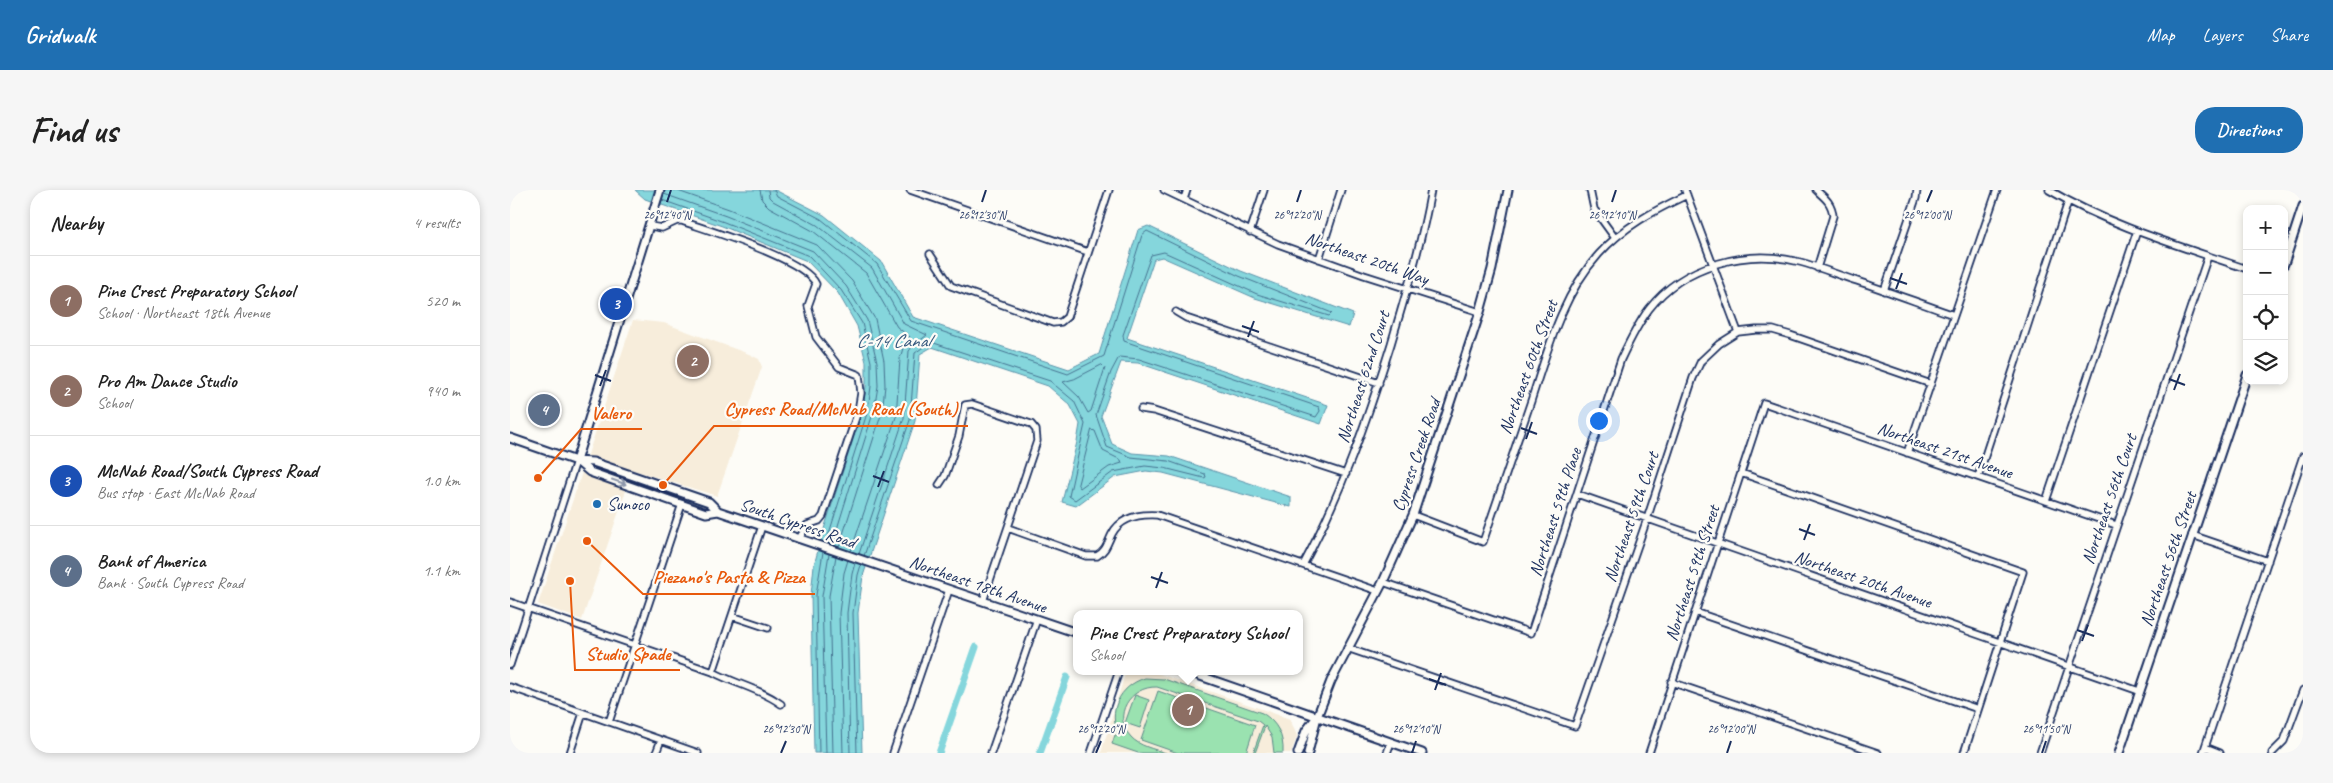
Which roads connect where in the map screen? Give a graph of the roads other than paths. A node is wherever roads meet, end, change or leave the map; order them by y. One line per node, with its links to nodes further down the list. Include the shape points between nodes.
1 (660, 190): 19 (street)
2 (910, 190): 23 (street)
3 (1109, 190): 23 (street)
4 (1164, 190): 16 (street, Northeast 20th Way)
5 (1187, 190): 16 (street)
6 (1264, 190): 21 (street)
7 (1341, 190): 27 (street)
8 (1431, 190): 31 (street, Northeast 62nd Court)
9 (1508, 190): 34 (street, Cypress Creek Road)
10 (1590, 190): 22 (street, via 1594,209)
11 (1816, 190): 29 (street, via 1828,200 1833,216)
12 (1917, 190): 32 (street)
13 (1997, 190): 35 (street)
14 (2049, 190): 17 (street)
15 (1686, 193): 22 (street, Northeast 60th Street); 28 (street)
16 (1184, 199): 21 (street, Northeast 20th Way)
17 (2068, 202): 20 (street); 49 (street)
18 (2303, 206): 24 (street)
19 (650, 226): 45 (street); 61 (street, via 662,228 682,222 784,259 812,276 816,284 808,306 816,337 839,367 859,375 861,392 858,411 823,516 807,525)
20 (2137, 231): 26 (street); 52 (street)
21 (1250, 232): 27 (street, Northeast 20th Way)
22 (1615, 238): 55 (street, Northeast 60th Street, via 1587,269 1562,310 1484,542)
23 (1088, 252): 25 (street, via 1067,318 1053,323 951,286)
24 (2288, 252)
25 (930, 254)
26 (2208, 256): 30 (street); 57 (street, Northeast 56th Court)
27 (1319, 258): 31 (street, Northeast 20th Way)
28 (1713, 264): 29 (street, Northeast 59th Place, via 1754,257 1792,260); 36 (street); 51 (street, Northeast 59th Place, via 1667,290 1634,332 1621,359)
29 (1817, 268): 32 (street, Northeast 59th Place)
30 (2243, 268)
31 (1408, 288): 34 (street, Northeast 20th Way); 37 (street, Northeast 62nd Court)
32 (1884, 291): 35 (street, Northeast 59th Place)
33 (1176, 312): 37 (street)
34 (1480, 312): 55 (street, Cypress Creek Road)
35 (1954, 315): 38 (street)
36 (1738, 332): 38 (street, via 1773,330); 56 (street, Northeast 59th Court, via 1701,361 1692,378)
37 (1379, 383): 48 (street, Northeast 62nd Court)
38 (1931, 384): 43 (street)
39 (2244, 385): 60 (street, Northeast 56th Street)
40 (1764, 403): 43 (street, Northeast 21st Avenue); 47 (street, Northeast 59th Street)
41 (1141, 409): 48 (street)
42 (510, 438): 45 (street, South Cypress Road)
43 (1907, 453): 49 (street, Northeast 21st Avenue)
44 (2303, 456): 46 (street)
45 (576, 461): 53 (street, South Cypress Road, one-way to 53, via 590,472); 54 (street, South Cypress Road, via 593,462 709,502); 71 (street)
46 (2301, 472): 63 (street)
47 (1741, 473): 62 (street, Northeast 59th Street); 77 (street, via 2023,572)
48 (1346, 474): 65 (street, Northeast 62nd Court, via 1326,524)
49 (1978, 477): 52 (street, Northeast 21st Avenue)
50 (939, 485): 59 (street, via 958,436 965,405 972,404 1031,424 1036,430 1037,441)
51 (1577, 494): 56 (street, Northeast 20th Avenue); 66 (street, Northeast 59th Place, via 1531,633)
52 (2046, 501): 57 (street, Northeast 21st Avenue)
53 (682, 504): 54 (street, South Cypress Road, via 706,512); 78 (street)
54 (718, 511): 58 (street, South Cypress Road)
55 (1413, 515): 66 (street, Cypress Creek Road)
56 (1647, 519): 62 (street, Northeast 20th Avenue); 79 (street, Northeast 59th Court, via 1575,726)
57 (2116, 525): 81 (street, Northeast 56th Court)
58 (762, 526): 61 (street, South Cypress Road); 73 (street)
59 (1008, 528): 65 (street, via 1086,556 1097,556 1103,553 1113,532 1121,524 1135,516 1157,515); 69 (street)
60 (2192, 536): 63 (street); 88 (street, Northeast 56th Street)
61 (799, 539): 64 (street, South Cypress Road)
62 (1718, 544): 72 (street, Northeast 59th Street); 77 (street, Northeast 20th Avenue)
63 (2268, 561): 96 (street)
64 (869, 563): 67 (street, Northeast 18th Avenue)
65 (1303, 565): 68 (street)
66 (1383, 582): 68 (street, Cypress Creek Road)
67 (949, 590): 69 (street, Northeast 18th Avenue); 101 (street)
68 (1378, 591): 79 (street, Cypress Creek Road)
69 (983, 601): 74 (street, Northeast 18th Avenue)
70 (510, 602): 71 (street)
71 (529, 608): 78 (street); 80 (street)
72 (1695, 612): 85 (street, Northeast 59th Street); 90 (street)
73 (732, 616): 75 (street); 82 (street)
74 (1037, 619): 76 (street, Northeast 18th Avenue); 102 (street)
75 (768, 628)
76 (1073, 632)
77 (1999, 642): 81 (street, Northeast 20th Avenue); 90 (street)
78 (636, 645): 82 (street); 93 (street)
79 (1347, 648): 92 (street, Cypress Creek Road)
80 (510, 665)
81 (2069, 667): 88 (street, Northeast 20th Avenue); 110 (street, Northeast 56th Court)
82 (713, 672): 89 (street, via 770,696)
83 (1118, 675): 103 (street)
84 (1197, 675): 92 (street)
85 (1671, 682): 97 (street, Northeast 59th Street); 108 (street)
86 (510, 687): 91 (street)
87 (2303, 690): 113 (street, via 2284,741)
88 (2139, 692): 111 (street, Northeast 56th Street)
89 (781, 704)
90 (1978, 710): 109 (street)
91 (583, 713): 93 (street); 98 (street)
92 (1317, 717): 95 (street); 104 (street, Cypress Creek Road, via 1306,731); 105 (street, Cypress Creek Road)
93 (609, 722): 94 (street)
94 (661, 740): 99 (street); 100 (street)
95 (1391, 742): 106 (street); 107 (street)
96 (2204, 750): 112 (street)
97 (1651, 752)
98 (570, 753)
99 (656, 753)
100 (698, 753)
101 (893, 753)
102 (991, 753)
103 (1091, 753)
104 (1298, 753)
105 (1308, 753)
106 (1387, 753)
107 (1422, 753)
108 (1878, 753)
109 (1964, 753)
110 (2040, 753)
111 (2119, 753)
112 (2220, 753)
113 (2272, 753)

